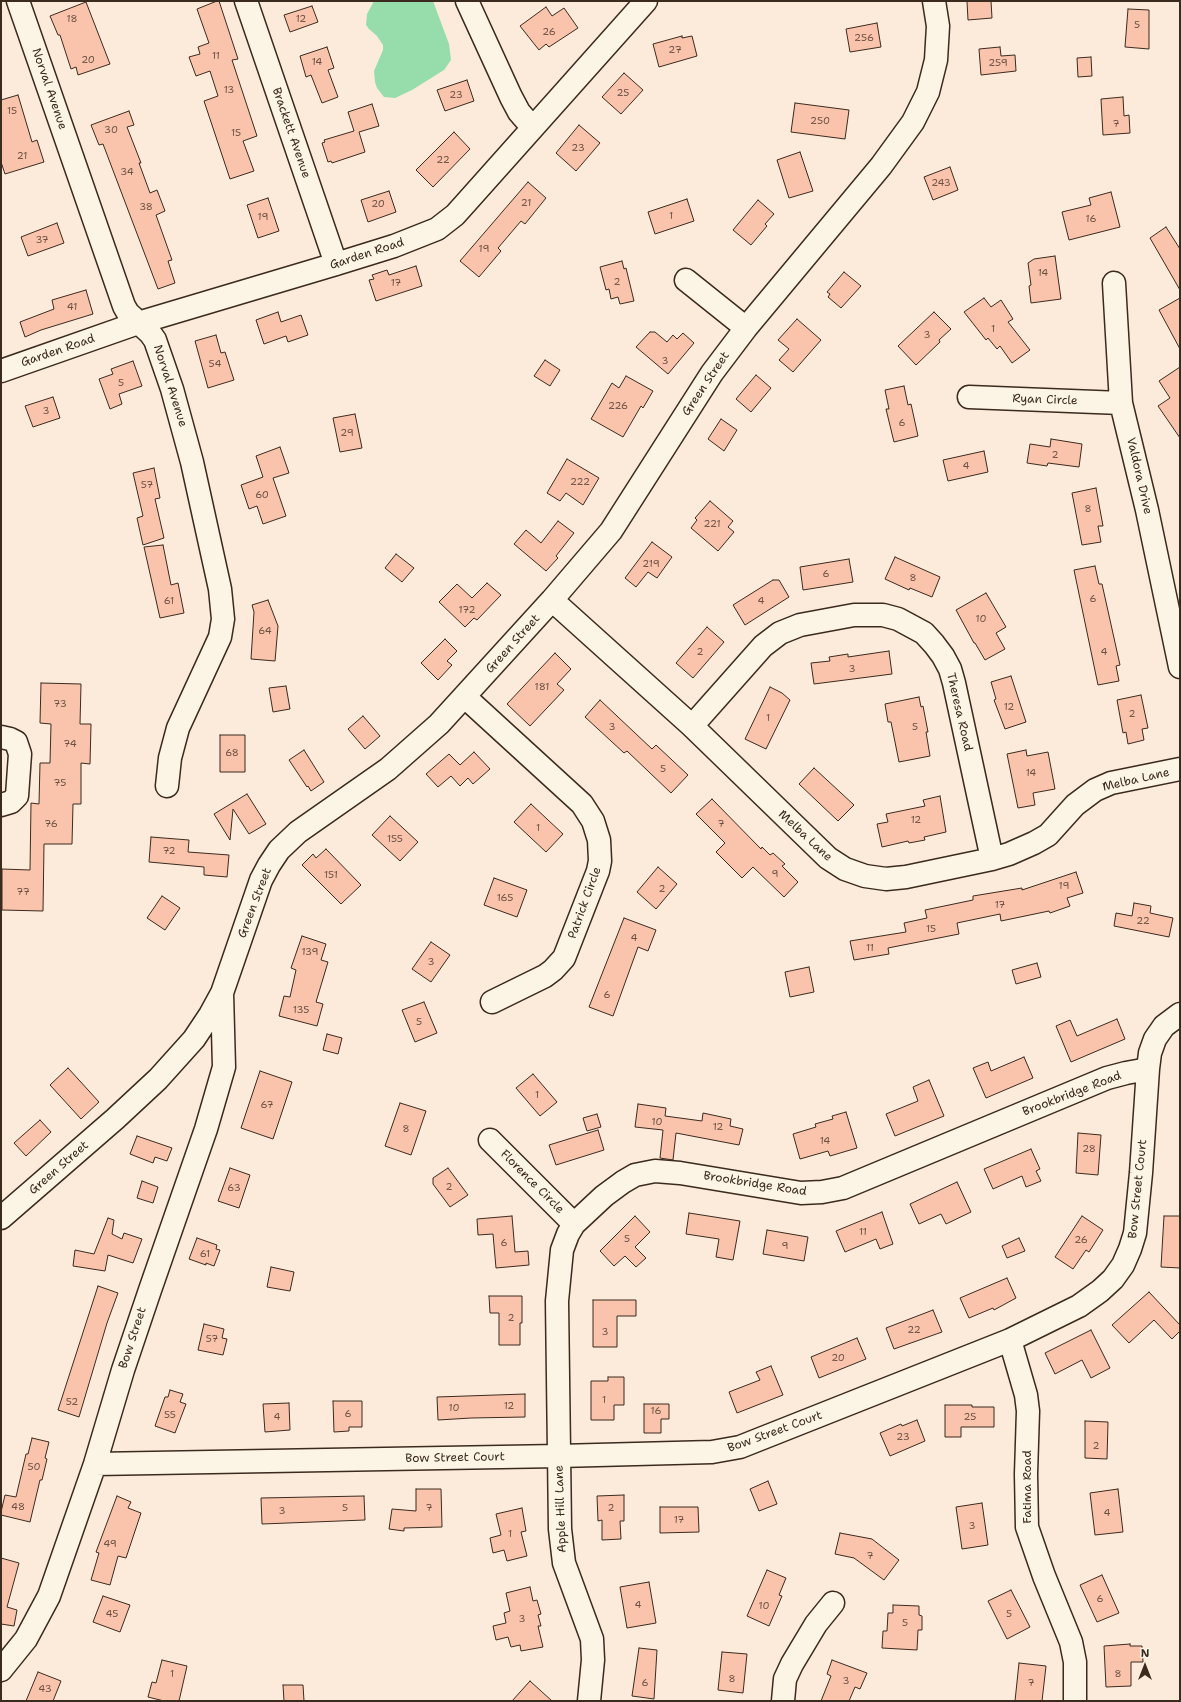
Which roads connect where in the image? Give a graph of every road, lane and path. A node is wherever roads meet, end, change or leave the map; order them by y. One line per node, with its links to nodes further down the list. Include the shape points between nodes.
1 (18, 1): 10 (street, Norval Avenue, via 124,306)
2 (246, 1): 7 (street, Brackett Avenue)
3 (467, 1): 6 (street, via 515,105)
4 (646, 1): 6 (street, Garden Road)
5 (934, 1): 11 (street, Green Street, via 938,26 936,60 928,92 919,112 881,166)
6 (532, 127): 7 (street, Garden Road, via 446,222 426,234)
7 (336, 264): 10 (street, Garden Road)
8 (686, 280): 11 (street)
9 (1114, 283): 14 (street, Valdora Drive)
10 (138, 323): 12 (street, Garden Road); 22 (street, Norval Avenue, via 155,340 183,425 218,582 222,612 222,630 218,643 178,728)
11 (746, 328): 15 (street, Green Street, via 712,373 611,531)
12 (1, 371)
13 (969, 397): 14 (street, Ryan Circle)
14 (1121, 403): 16 (street, Valdora Drive)
15 (552, 600): 18 (street, Green Street); 19 (street, Melba Lane)
16 (1175, 620): 17 (street, Valdora Drive)
17 (1180, 668)
18 (465, 696): 25 (street, Green Street, via 439,724 399,760 298,832 279,850 261,880); 26 (street, Patrick Circle, via 582,804 593,821 599,840 598,871 564,958 546,976)
19 (692, 726): 24 (street, Melba Lane, via 820,851 850,871 875,878 896,878); 24 (street, Theresa Road, via 763,646 780,633 806,624 854,615 883,615 898,619 924,633 939,650 950,669)
20 (1, 737): 23 (street, via 16,742 20,754 18,793 11,802)
21 (1180, 769): 24 (street, Melba Lane, via 1095,790 1075,805 1044,838)
22 (166, 786)
23 (1, 805)
24 (992, 859)
25 (222, 993): 30 (street, Green Street, via 194,1039 158,1078 115,1120); 34 (street, Bow Street, via 224,1067 206,1129 123,1370)
26 (492, 1002)
27 (1180, 1014): 28 (street, via 1164,1026 1156,1039)
28 (1148, 1069): 31 (street, Brookbridge Road, via 1107,1078 843,1188 801,1193 655,1171 623,1182); 32 (street, Bow Street Court, via 1136,1224 1127,1257 1112,1279 1094,1297)
29 (490, 1140): 31 (street, Florence Circle)
30 (1, 1218)
31 (574, 1224): 33 (street, Brookbridge Road, via 562,1250 558,1281)
32 (1010, 1340): 33 (street, Bow Street Court, via 740,1447 712,1452); 39 (street, Fatima Road, via 1028,1411 1027,1527 1071,1642 1075,1662)
33 (559, 1456): 34 (street, Bow Street Court); 37 (street, Apple Hill Lane, via 561,1551 592,1643)
34 (95, 1464): 36 (street, Bow Street, via 46,1603 26,1639)
35 (833, 1603): 38 (street, via 816,1624 792,1664 785,1679)
36 (1, 1670)
37 (589, 1701)
38 (783, 1701)
39 (1075, 1701)

